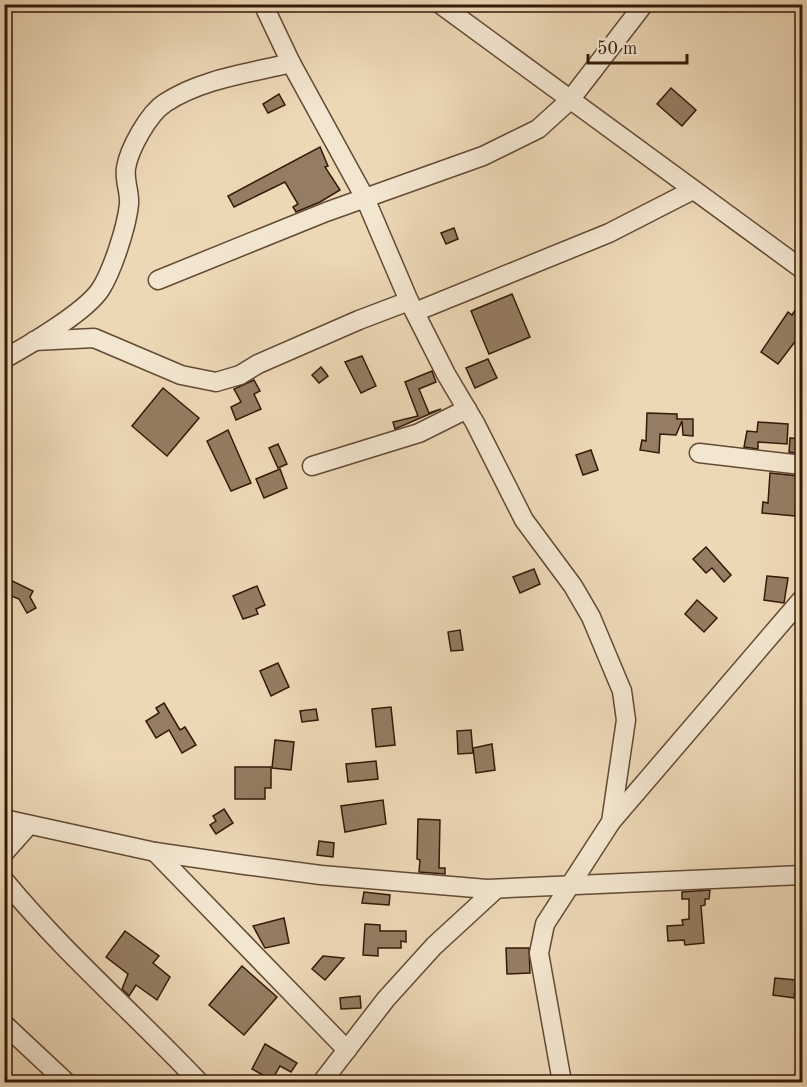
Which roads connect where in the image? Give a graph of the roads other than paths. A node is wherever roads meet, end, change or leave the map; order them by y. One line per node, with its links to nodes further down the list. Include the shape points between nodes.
1 (263, 4): 4 (street)
2 (440, 4): 5 (street)
3 (641, 5): 5 (street)
4 (291, 63): 7 (street); 11 (street, via 182,94 163,103 148,119 126,169 129,207 104,283 91,300)
5 (570, 100): 6 (street); 7 (street, via 538,129 483,156)
6 (693, 190): 8 (street); 10 (street, via 609,232)
7 (365, 198): 9 (street); 10 (street)
8 (802, 269)
9 (158, 280)
10 (412, 307): 11 (street, via 359,320 240,375 216,382 181,375 94,338); 13 (street)
11 (33, 341): 12 (street)
12 (4, 359)
13 (467, 409): 16 (street, via 419,433); 19 (street, via 524,520 591,616 622,691 626,720)
14 (699, 453): 15 (street)
15 (802, 465)
16 (312, 466)
17 (802, 598): 19 (street)
18 (4, 819): 20 (street)
19 (611, 822): 25 (street)
20 (29, 825): 21 (street); 22 (street)
21 (155, 852): 26 (street, via 321,875); 28 (street)
22 (4, 853)
23 (802, 875): 25 (street)
24 (4, 880): 30 (street, via 39,922)
25 (569, 887): 26 (street); 32 (street, via 545,924 539,952)
26 (495, 889): 28 (street, via 434,946)
27 (4, 1024): 29 (street)
28 (347, 1050): 31 (street)
29 (66, 1083)
30 (199, 1083)
31 (322, 1083)
32 (562, 1083)

